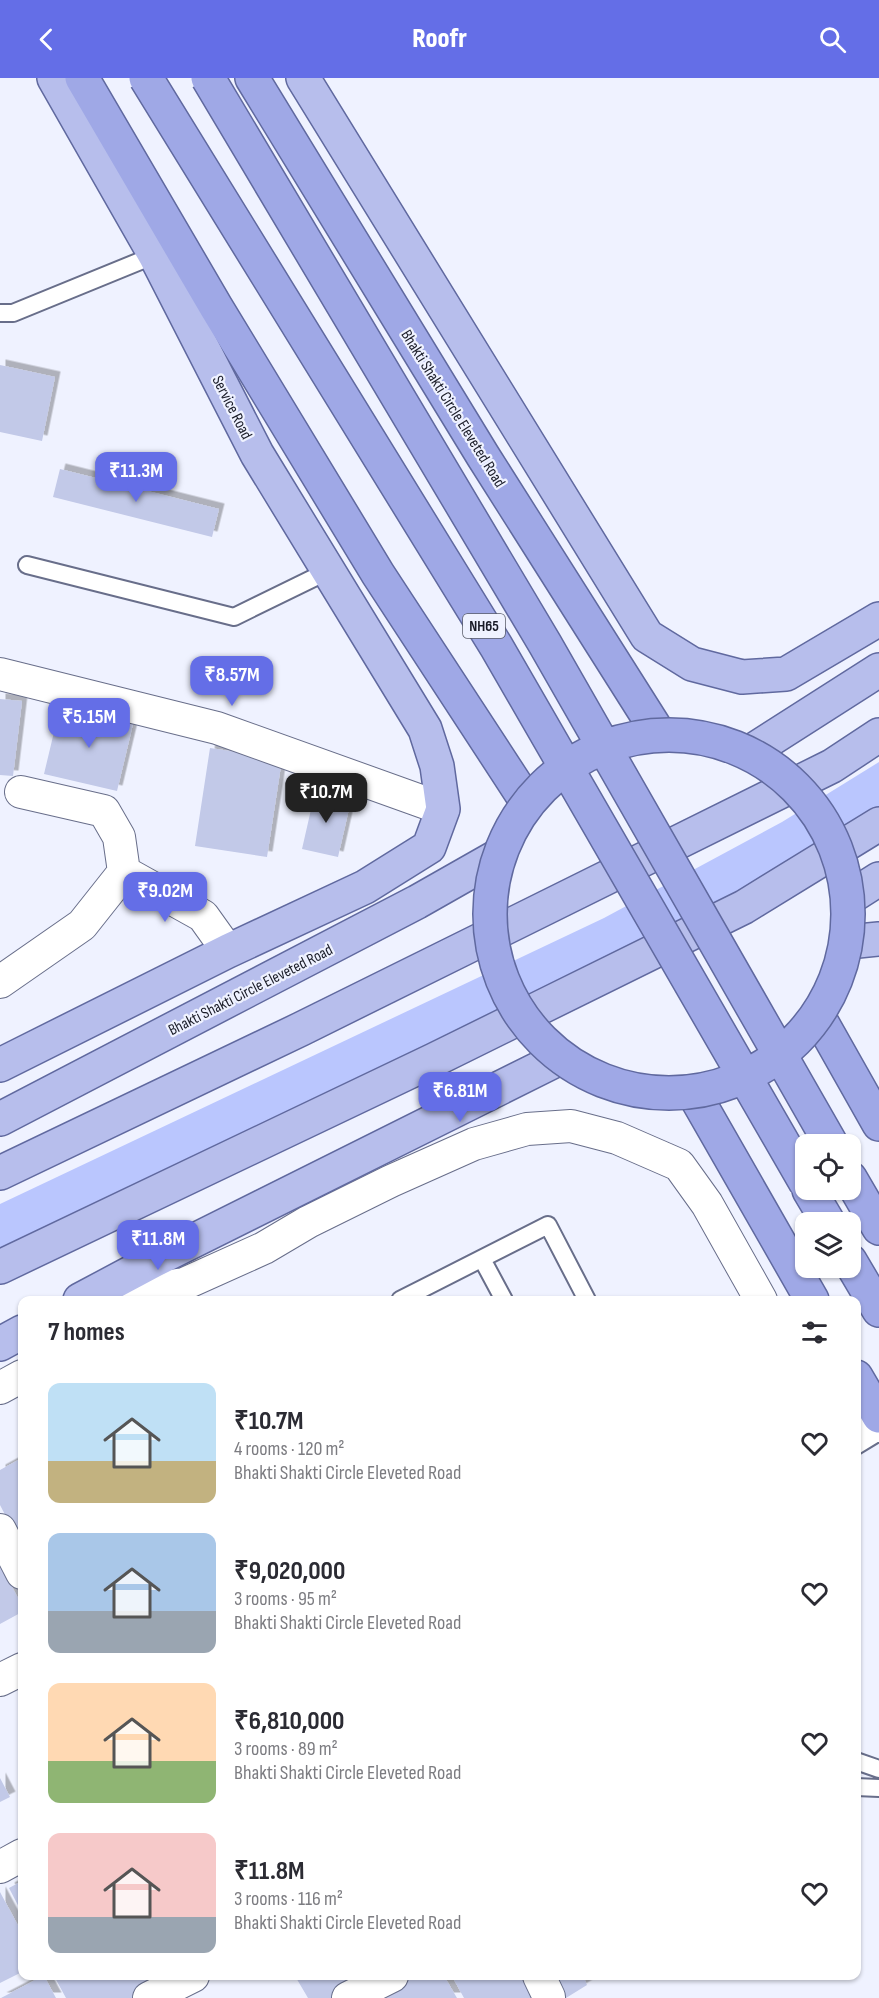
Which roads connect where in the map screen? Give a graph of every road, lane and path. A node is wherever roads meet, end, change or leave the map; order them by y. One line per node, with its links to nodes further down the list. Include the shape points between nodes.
1 (54, 78): 7 (main road, Service Road)
2 (82, 78): 18 (highway, via 378,574)
3 (146, 78): 35 (highway, NH65, bridge, via 496,646)
4 (208, 78): 34 (highway, NH65, bridge, via 545,644)
5 (252, 78): 14 (highway, Bhakti Shakti Circle Eleveted Road)
6 (303, 78): 11 (main road, via 647,636 692,664 742,677 786,674)
7 (155, 255): 8 (lane, via 13,313); 10 (main road, Service Road, via 257,454)
8 (0, 313)
9 (27, 565): 10 (lane, via 234,617)
10 (328, 571): 19 (main road, Service Road, via 425,729 437,766)
11 (879, 619)
12 (879, 670): 16 (main road)
13 (0, 674): 19 (street, via 217,728)
14 (659, 734): 16 (highway, bridge, via 705,738); 18 (highway, bridge, via 609,744 564,767)
15 (879, 735): 36 (main road, via 832,766)
16 (749, 753): 24 (highway, bridge, via 798,789 827,830)
17 (21, 792): 22 (street, via 104,811 119,837)
18 (527, 802): 21 (highway, bridge)
19 (443, 809): 26 (main road, via 429,846 365,887)
20 (879, 824): 40 (main road, via 744,907)
21 (498, 856): 29 (highway, bridge, via 489,911 496,967 521,1017); 32 (main road, Bhakti Shakti Circle Eleveted Road)
22 (124, 872): 26 (street, via 203,916); 27 (street, via 82,924)
23 (879, 879): 24 (main road)
24 (849, 898): 25 (highway, bridge)
25 (863, 940): 28 (highway, bridge)
26 (228, 951): 30 (main road)
27 (0, 982)
28 (818, 1016): 31 (highway, bridge, via 794,1044 764,1067 730,1083); 33 (highway)
29 (561, 1058): 31 (highway, bridge, via 591,1076 624,1088 658,1093); 44 (main road)
30 (0, 1065)
31 (693, 1092): 50 (highway)
32 (0, 1119)
33 (879, 1124)
34 (825, 1134)
35 (795, 1164)
36 (0, 1173)
37 (861, 1197): 38 (highway)
38 (879, 1228)
39 (482, 1259): 43 (lane); 47 (lane); 48 (lane, via 548,1225)
40 (0, 1268)
41 (860, 1278): 51 (highway)
42 (189, 1292): 45 (street); 46 (street); 49 (street, via 308,1222 474,1144 526,1129 571,1126 617,1138 679,1165)
43 (432, 1293)
44 (88, 1296)
45 (135, 1296)
46 (172, 1296)
47 (502, 1296)
48 (585, 1296)
49 (759, 1296)
50 (810, 1296)
51 (879, 1310)
52 (18, 1334): 53 (main road)
53 (0, 1344)
54 (18, 1378): 56 (street)
55 (861, 1385): 57 (highway)
56 (0, 1388)
57 (879, 1416)
58 (861, 1421): 59 (street)
59 (879, 1426)
60 (879, 1431): 61 (lane)
61 (861, 1443)
62 (0, 1530): 63 (street)
63 (18, 1566)
64 (18, 1671): 65 (street)
65 (0, 1680)
66 (861, 1763): 67 (lane)
67 (879, 1769)
68 (861, 1787): 69 (lane)
69 (879, 1788)
70 (18, 1857): 71 (street)
71 (0, 1867)
72 (185, 1980): 74 (street)
73 (384, 1980): 75 (street)
74 (149, 1998)
75 (348, 1998)

